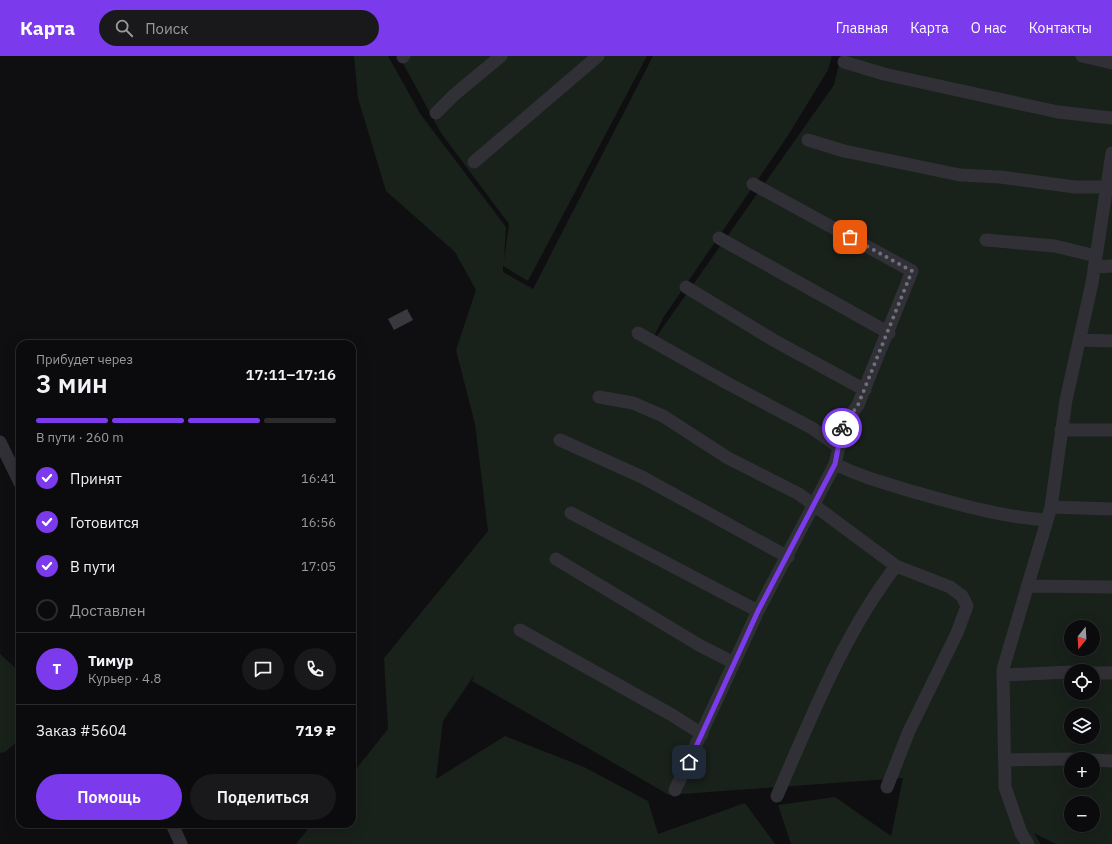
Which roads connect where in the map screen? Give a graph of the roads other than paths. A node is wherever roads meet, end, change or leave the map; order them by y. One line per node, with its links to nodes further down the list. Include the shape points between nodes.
1 (501, 56): 6 (street)
2 (598, 56): 10 (street)
3 (1082, 56): 5 (street)
4 (844, 62): 7 (street, via 884,74 1058,112)
5 (1112, 63)
6 (436, 113)
7 (1112, 118)
8 (808, 140): 12 (street, via 844,151 960,175 1000,177 1075,187)
9 (1112, 153): 12 (street)
10 (474, 162)
11 (753, 184): 19 (street, via 912,271)
12 (1109, 187): 15 (street)
13 (719, 238): 19 (street)
14 (986, 240): 15 (street, via 1055,246)
15 (1095, 261): 16 (street); 20 (street)
16 (1112, 266)
17 (686, 287): 22 (street, via 775,341)
18 (638, 333): 28 (street, via 727,384 812,428)
19 (889, 333): 22 (street)
20 (1079, 340): 21 (street); 24 (street)
21 (1112, 341)
22 (865, 390): 28 (street, via 842,427)
23 (599, 397): 31 (street, via 633,403 662,416 728,458 799,494)
24 (1061, 430): 25 (street); 32 (street)
25 (1112, 430)
26 (560, 440): 36 (street, via 642,477)
27 (0, 442): 30 (street)
28 (839, 447): 29 (street)
29 (835, 464): 31 (street); 35 (street, via 859,476 937,498 1017,518)
30 (16, 475)
31 (813, 505): 36 (street); 38 (street)
32 (1050, 507): 33 (street); 35 (street)
33 (1112, 508)
34 (571, 513): 41 (street)
35 (1046, 520): 39 (street)
36 (788, 557): 41 (street)
37 (556, 559): 43 (street, via 699,645)
38 (896, 566): 53 (street, via 950,587 962,596 966,606 957,633 909,731); 55 (street, via 877,590 824,690)
39 (1027, 586): 40 (street); 47 (street, via 1003,669)
40 (1112, 587)
41 (758, 611): 43 (street)
42 (520, 630): 48 (street)
43 (734, 663): 48 (street)
44 (1064, 672): 47 (street)
45 (1100, 673): 46 (street)
46 (1112, 673)
47 (1004, 675): 50 (street)
48 (702, 734): 54 (street)
49 (1064, 759): 50 (street)
50 (1005, 760): 58 (street, via 1005,787 1021,833)
51 (1100, 760): 52 (street)
52 (1112, 761)
53 (887, 787)
54 (675, 790)
55 (777, 796)
56 (174, 828): 57 (street)
57 (181, 844)
58 (1028, 844)

